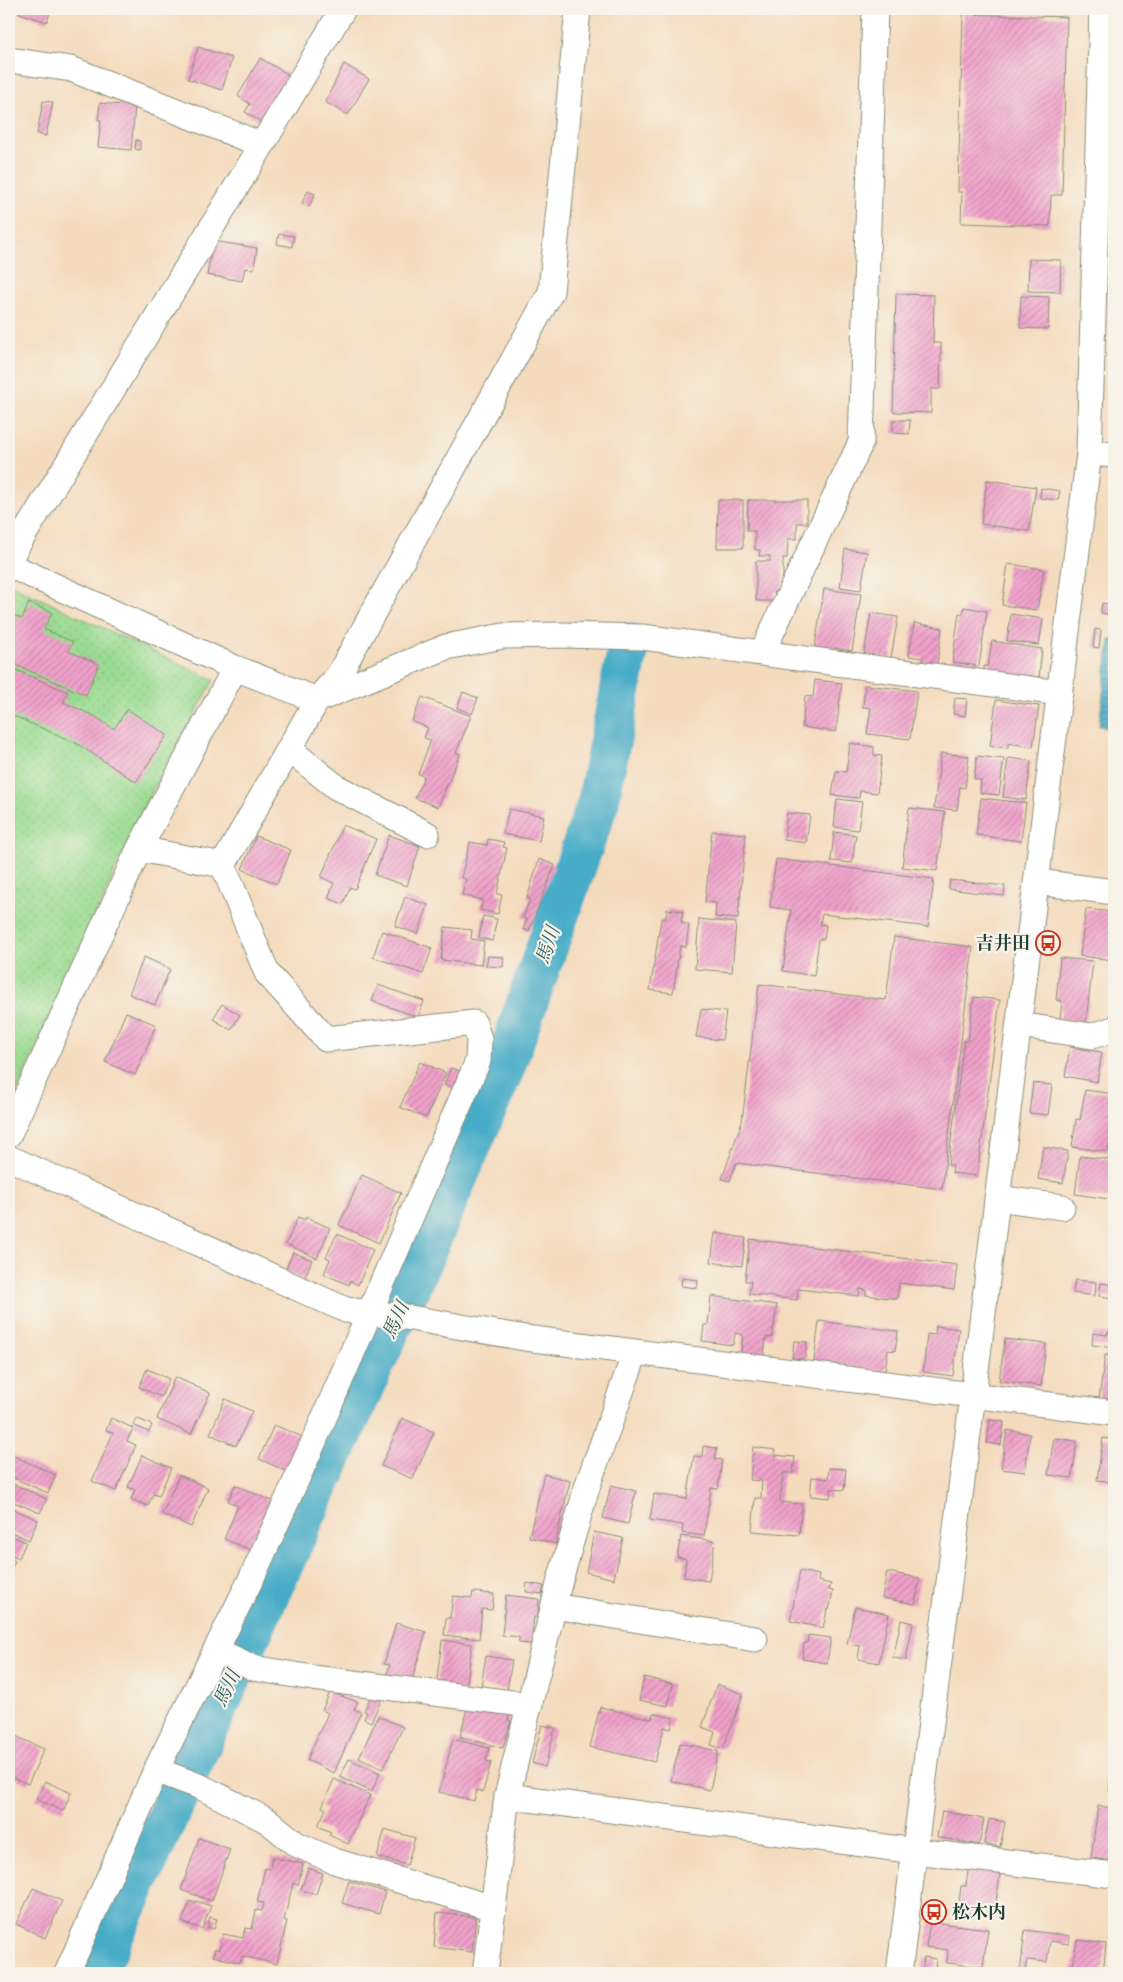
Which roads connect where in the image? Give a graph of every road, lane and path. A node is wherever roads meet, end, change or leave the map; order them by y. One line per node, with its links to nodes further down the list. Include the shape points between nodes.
1 (343, 9): 6 (street)
2 (578, 9): 15 (street, via 551,292 338,676)
3 (875, 9): 12 (street, via 861,442)
4 (1102, 9): 7 (street)
5 (9, 60): 6 (street, via 71,69)
6 (262, 145): 10 (street)
7 (1104, 320): 8 (street)
8 (1089, 453): 9 (street); 14 (street)
9 (1114, 455)
10 (9, 559)
11 (9, 566): 13 (street)
12 (762, 653): 14 (street); 15 (street, via 642,637 503,636 446,648)
13 (235, 668): 15 (street); 18 (street)
14 (1060, 693): 20 (street)
15 (317, 700): 16 (street)
16 (289, 749): 17 (street, via 336,787); 19 (street)
17 (427, 834)
18 (139, 849): 19 (street); 24 (street)
19 (223, 865): 28 (street, via 267,974 326,1039 474,1023 479,1039 478,1061)
20 (1036, 882): 21 (street); 22 (street)
21 (1114, 892)
22 (1019, 1025): 23 (street, via 1092,1036); 26 (street)
23 (1114, 1029)
24 (9, 1134)
25 (9, 1158): 28 (street, via 346,1310)
26 (997, 1198): 27 (street); 30 (street)
27 (1062, 1207)
28 (375, 1314): 29 (street); 34 (street, via 253,1575)
29 (635, 1352): 30 (street); 32 (street, via 588,1484)
30 (973, 1395): 31 (street); 38 (street)
31 (1114, 1413)
32 (554, 1606): 33 (street); 35 (street)
33 (755, 1640)
34 (223, 1654): 35 (street, via 254,1668 313,1678); 36 (street)
35 (530, 1704): 37 (street)
36 (163, 1772): 40 (street, via 268,1821 296,1844 334,1862); 41 (street)
37 (507, 1796): 38 (street); 40 (street)
38 (915, 1851): 39 (street); 43 (street)
39 (1114, 1875)
40 (493, 1908): 42 (street)
41 (68, 1973)
42 (485, 1973)
43 (899, 1973)

